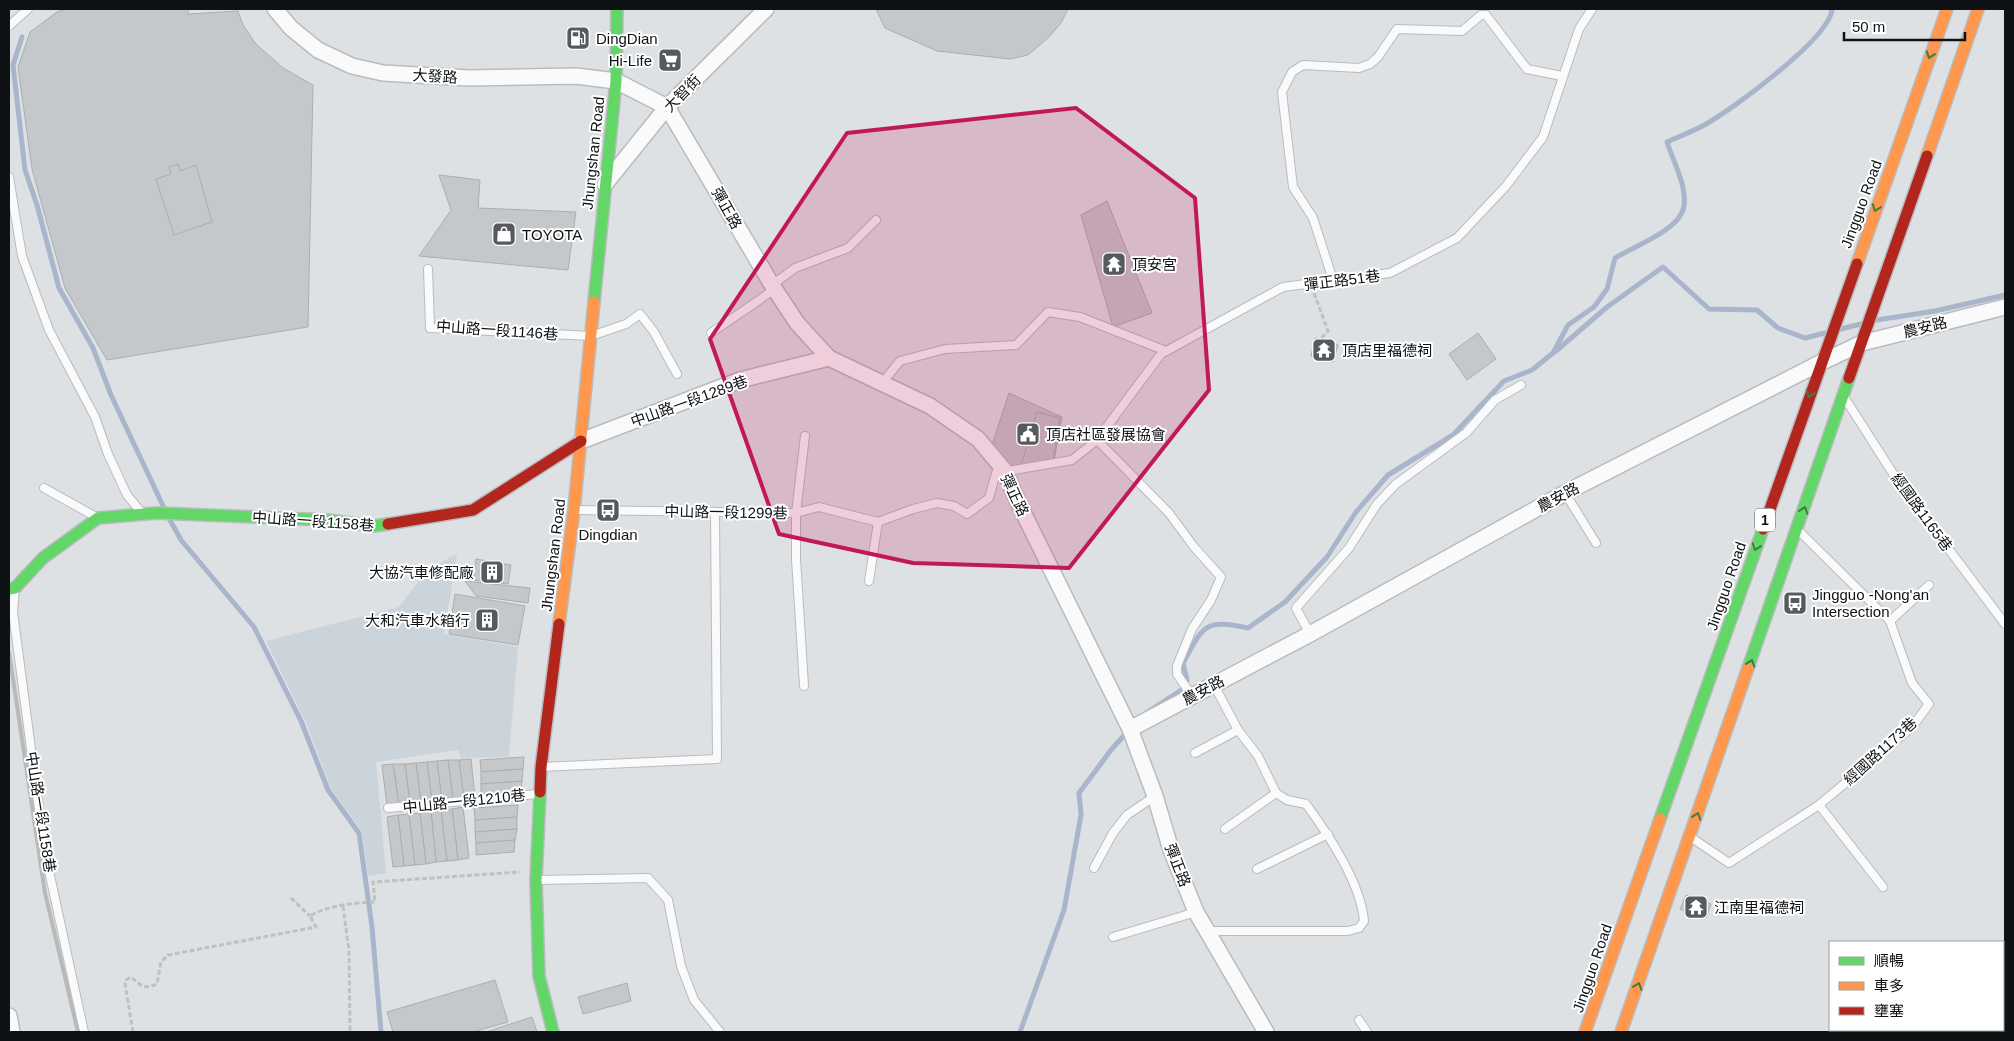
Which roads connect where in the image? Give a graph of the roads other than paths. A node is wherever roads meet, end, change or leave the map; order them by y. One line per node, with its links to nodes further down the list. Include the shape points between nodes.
1 (28, 9): 9 (lane)
2 (275, 9): 11 (street, 大發路, via 291,28 318,50 367,70 469,78 576,76)
3 (617, 9): 11 (main road, Jhungshan Road)
4 (766, 9): 12 (street, 大智街)
5 (1592, 9): 10 (lane, 彈正路51巷, via 1579,30)
6 (1947, 9): 25 (main road, Jingguo Road / 1, one-way to 25)
7 (1978, 9): 22 (main road, 1)
8 (1481, 12): 10 (lane, via 1527,69); 17 (lane, via 1462,31 1397,29 1378,57 1359,68 1303,65 1292,72 1282,92 1293,187 1313,218)
9 (9, 26)
10 (1562, 76): 17 (lane, 彈正路51巷, via 1543,137 1506,186 1457,238 1390,273)
11 (616, 81): 12 (street); 14 (main road, Jhungshan Road)
12 (667, 107): 14 (street, 大智街); 18 (street, 彈正路)
13 (9, 177): 39 (lane, via 22,256 49,330 95,417 127,495)
14 (604, 184): 21 (main road, Jhungshan Road)
15 (876, 220): 18 (lane, via 848,248 795,268)
16 (428, 269): 21 (lane, 中山路一段1146巷, via 430,328)
17 (1333, 280): 23 (lane, 彈正路51巷, via 1283,287)
18 (773, 287): 20 (lane); 24 (street, 彈正路, via 797,324)
19 (2005, 308): 22 (street, 農安路)
20 (711, 333)
21 (591, 336): 26 (lane, via 626,324 640,314); 32 (main road, Jhungshan Road)
22 (1862, 344): 25 (street, 農安路); 29 (main road, 1)
23 (1166, 351): 27 (lane, via 1080,317 1048,312 1016,346 945,349 900,361); 31 (lane, 彈正路51巷)
24 (828, 358): 27 (street, 彈正路); 32 (street, 中山路一段1289巷, via 740,380)
25 (1820, 363): 35 (street, 農安路); 80 (main road, Jingguo Road / 1, one-way to 80)
26 (677, 374)
27 (882, 383): 33 (street, 彈正路, via 930,406 978,439)
28 (1521, 385): 49 (lane, via 1495,400 1466,433 1396,484 1376,504 1349,548 1296,608)
29 (1844, 397): 42 (main road, 1, one-way to 29); 48 (lane, 經國路1165巷, via 1898,483)
30 (805, 436): 38 (lane)
31 (1097, 440): 33 (lane, 彈正路51巷, via 1072,460); 52 (lane, via 1169,513 1221,577 1211,600 1192,628 1177,666 1177,674)
32 (581, 441): 36 (main road, Jhungshan Road); 39 (main road, 中山路一段1158巷, via 473,510 373,526 328,520)
33 (1004, 470): 41 (lane, via 996,473 989,498 966,514 954,506 937,504); 53 (street, 彈正路)
34 (44, 488): 40 (lane)
35 (1565, 493): 43 (lane); 49 (street, 農安路)
36 (574, 510): 37 (lane, 中山路一段1299巷); 56 (main road, Jhungshan Road)
37 (715, 512): 38 (lane, 中山路一段1299巷); 56 (lane, via 717,760)
38 (796, 513): 41 (lane, via 818,507); 51 (lane, 中山路一段1299巷)
39 (144, 514): 40 (main road, 中山路一段1158巷)
40 (98, 518): 46 (main road, 中山路一段1158巷, via 43,558)
41 (878, 522): 44 (lane)
42 (1797, 529): 47 (lane, 經國路1173巷); 64 (main road, 1, one-way to 42)
43 (1596, 543)
44 (869, 581)
45 (1929, 585): 47 (lane)
46 (12, 589): 75 (lane, 中山路一段1158巷, via 44,848)
47 (1890, 621): 60 (lane, 經國路1173巷, via 1912,683 1929,704 1912,727)
48 (2005, 624)
49 (1310, 634): 50 (street, 農安路)
50 (1214, 685): 52 (street, 農安路); 54 (lane)
51 (804, 686)
52 (1192, 696): 53 (street, 農安路)
53 (1130, 729): 59 (street, 彈正路)
54 (1238, 730): 55 (lane); 58 (lane, via 1258,756)
55 (1195, 753)
56 (541, 767): 57 (main road, Jhungshan Road)
57 (540, 793): 61 (lane, 中山路一段1210巷); 67 (main road, Jhungshan Road)
58 (1276, 793): 62 (lane); 63 (lane, via 1286,800 1306,804)
59 (1155, 796): 65 (lane, via 1127,815); 69 (street, 彈正路, via 1171,850)
60 (1819, 805): 64 (lane, via 1729,863); 68 (lane)
61 (388, 808)
62 (1225, 829)
63 (1328, 834): 66 (lane); 70 (lane, via 1363,904 1364,921 1358,928 1348,932)
64 (1690, 836): 81 (main road, 1, one-way to 64)
65 (1094, 868)
66 (1257, 869)
67 (536, 875): 76 (main road, Jhungshan Road, via 539,976); 77 (lane, via 648,878 668,900 681,966 694,1000)
68 (1883, 887)
69 (1196, 912): 70 (street, 彈正路); 71 (lane)
70 (1205, 930): 78 (street, 彈正路)
71 (1113, 937)
72 (9, 1016): 74 (street)
73 (1359, 1020): 79 (lane)
74 (12, 1032)
75 (84, 1032)
76 (553, 1032)
77 (720, 1032)
78 (1266, 1032)
79 (1367, 1032)
80 (1585, 1032)
81 (1621, 1032)

